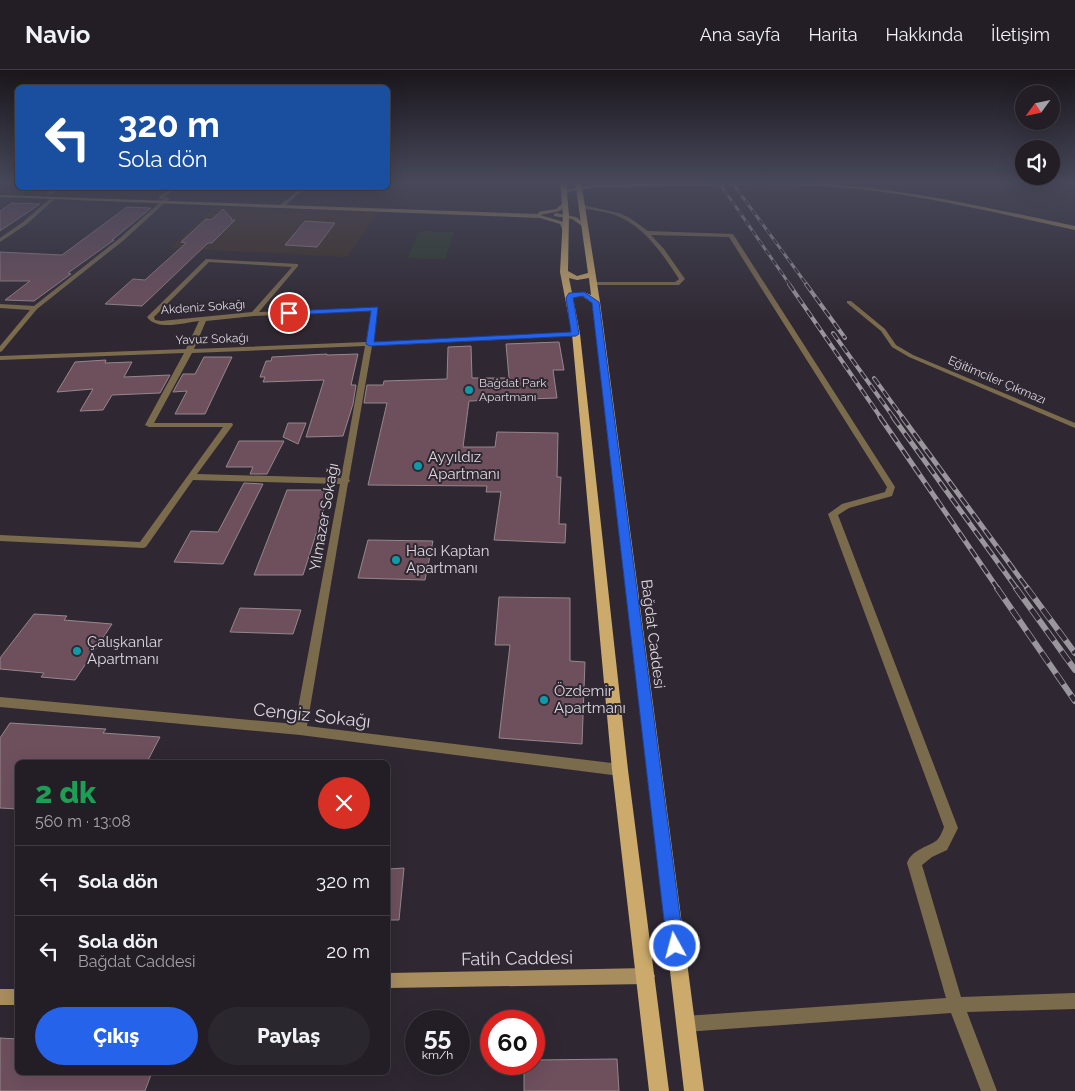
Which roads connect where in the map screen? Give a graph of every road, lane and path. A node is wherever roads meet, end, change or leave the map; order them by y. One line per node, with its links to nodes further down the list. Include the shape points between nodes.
1 (14, 229): 7 (street)
2 (133, 229): 14 (street)
3 (584, 229): 9 (main road, Bağdat Caddesi)
4 (640, 229): 6 (street)
5 (565, 230): 8 (main road)
6 (648, 234): 9 (street, via 668,256 681,282); 35 (street, via 731,235 891,487 890,494 844,507 833,514 951,828 942,845 914,863)
7 (0, 240)
8 (564, 272): 9 (main road, via 568,277); 10 (main road)
9 (591, 278): 11 (main road, Bağdat Caddesi)
10 (569, 298): 11 (main road, via 584,294); 18 (main road)
11 (596, 302): 36 (main road, Bağdat Caddesi)
12 (849, 302): 23 (street, Eğitimciler Çıkmazı, via 883,330 894,346 910,356)
13 (0, 306): 14 (street)
14 (35, 308): 20 (street)
15 (375, 309): 16 (street, Akdeniz Sokağı); 19 (street, Yılmazer Sokağı)
16 (254, 314): 17 (street, Akdeniz Sokağı); 17 (street, Akdeniz Sokağı, via 296,265 208,260 150,317 161,323)
17 (203, 319): 21 (street)
18 (576, 334): 19 (street, Yavuz Sokağı); 29 (main road)
19 (370, 344): 21 (street, Yavuz Sokağı); 25 (street, Yılmazer Sokağı)
20 (0, 350)
21 (190, 351): 22 (street, Yavuz Sokağı); 24 (street, via 149,426 230,425)
22 (0, 358)
23 (1075, 426)
24 (191, 478): 25 (street); 26 (street, via 143,545)
25 (346, 481): 28 (street, Yılmazer Sokağı)
26 (0, 538)
27 (0, 702): 28 (street, Cengiz Sokağı)
28 (300, 730): 29 (street, Cengiz Sokağı)
29 (620, 770): 30 (main road)
30 (647, 976): 31 (main road, Fatih Caddesi); 37 (main road)
31 (390, 981)
32 (0, 997): 33 (main road)
33 (15, 997)
34 (1075, 1001): 35 (street)
35 (956, 1006): 36 (street); 39 (street)
36 (685, 1024): 38 (main road, Bağdat Caddesi)
37 (659, 1091)
38 (694, 1091)
39 (989, 1091)

